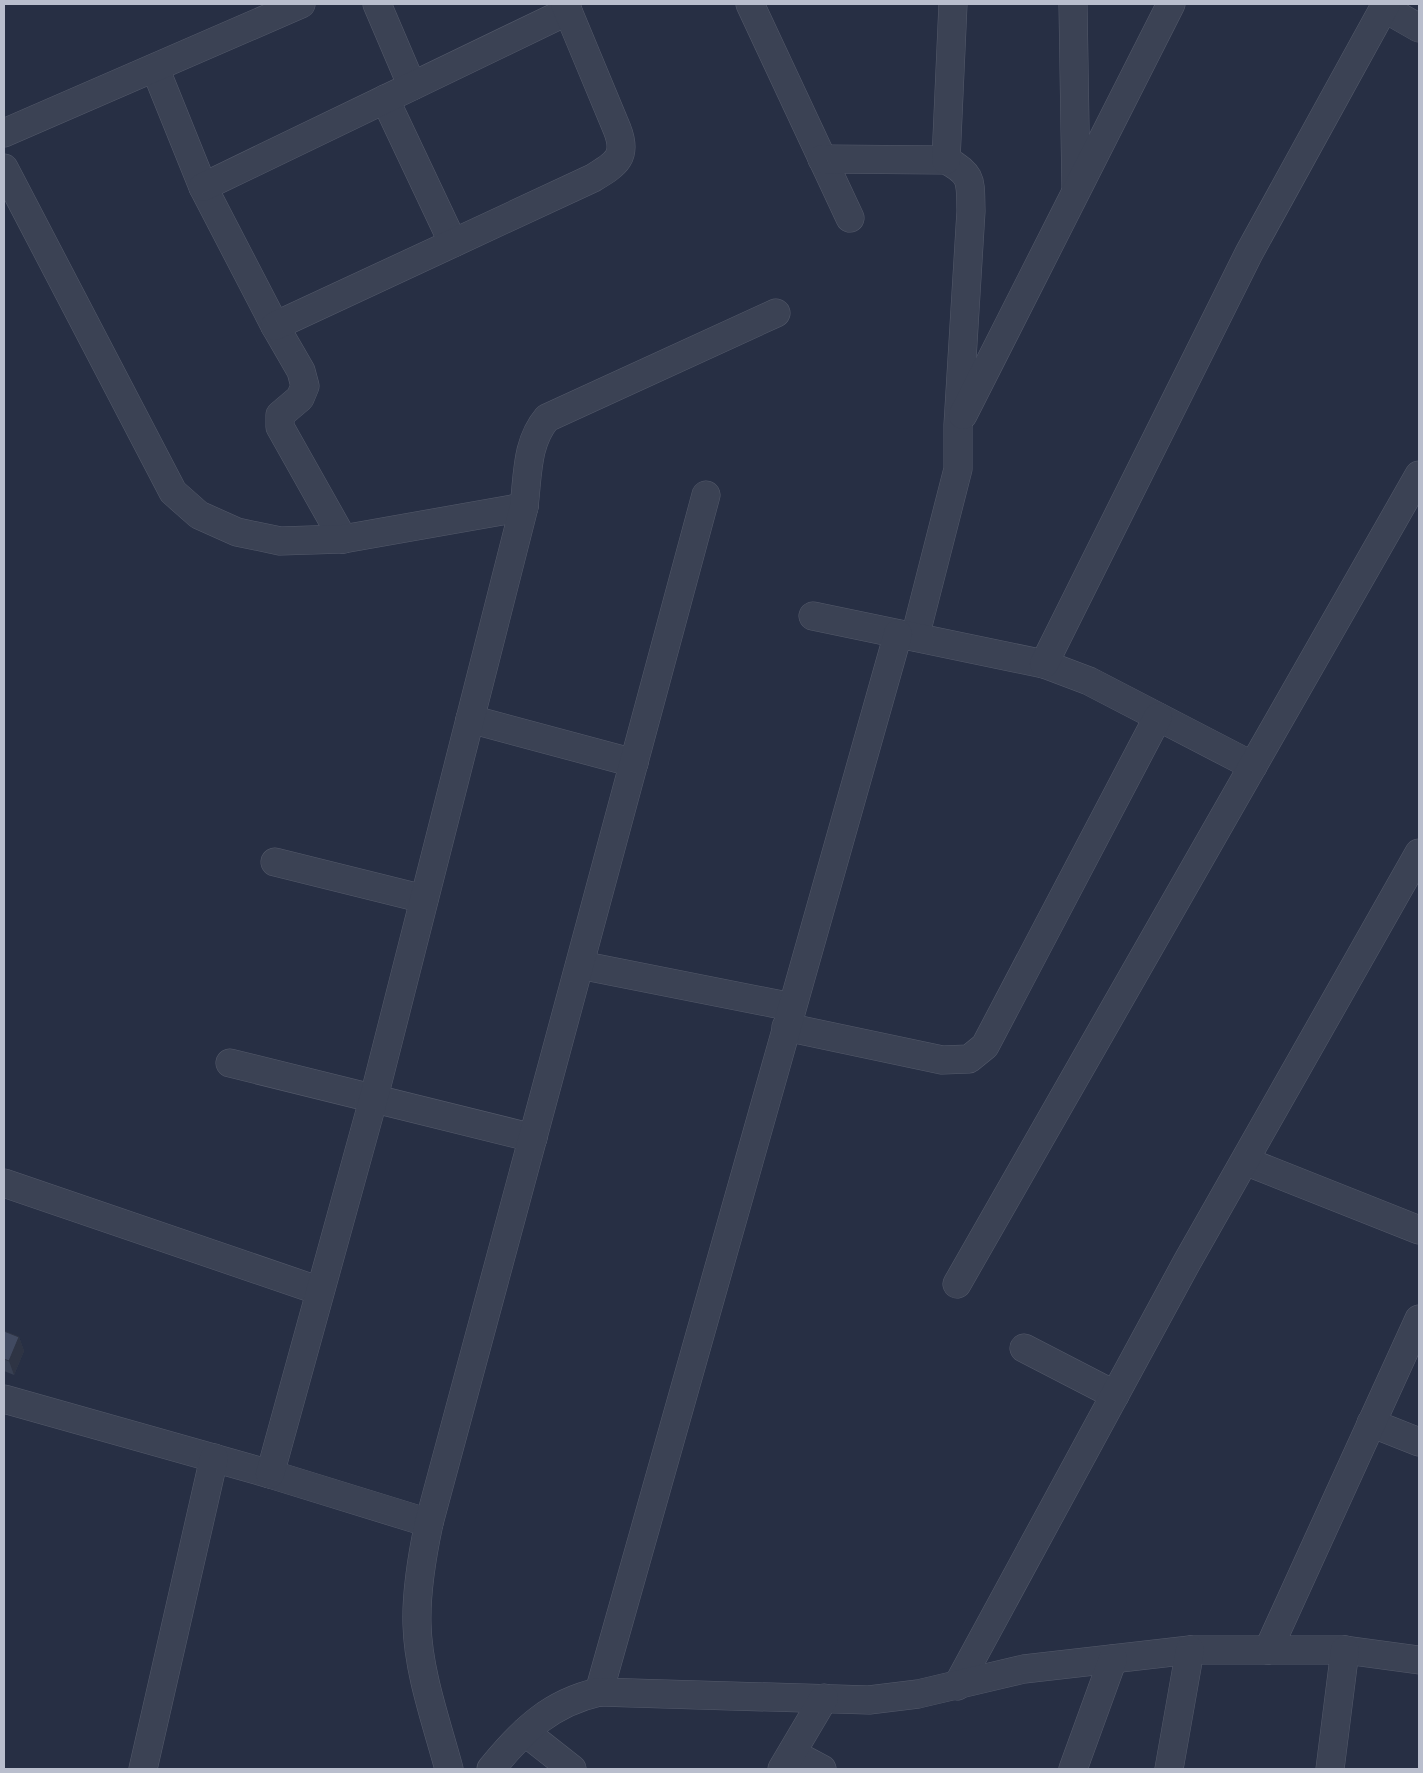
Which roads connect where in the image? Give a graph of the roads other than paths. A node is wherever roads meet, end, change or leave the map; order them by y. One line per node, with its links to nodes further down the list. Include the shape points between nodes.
1 (301, 4): 10 (street)
2 (377, 4): 11 (street)
3 (750, 4): 14 (street)
4 (953, 4): 15 (street)
5 (1073, 4): 18 (street)
6 (1171, 4): 18 (street)
7 (1385, 6): 9 (street); 30 (street, via 1249,252)
8 (566, 7): 11 (street); 20 (street, via 620,136 621,156 593,178)
9 (1419, 28)
10 (155, 68): 13 (street); 17 (street)
11 (412, 86): 12 (street)
12 (385, 99): 17 (street); 20 (street)
13 (4, 133)
14 (822, 159): 15 (street); 19 (street)
15 (946, 160): 23 (street, via 963,169 970,182)
16 (4, 168): 27 (street, via 173,492 199,515 237,532 280,541)
17 (203, 187): 22 (street)
18 (1076, 193): 23 (street)
19 (850, 218)
20 (453, 243): 22 (street)
21 (776, 313): 26 (street, via 547,418 536,431 531,450)
22 (274, 326): 27 (street, via 305,386 300,398 280,415 280,427)
23 (958, 425): 29 (street, via 958,469)
24 (1419, 475): 34 (street)
25 (706, 494): 33 (street)
26 (524, 507): 27 (street); 32 (street)
27 (343, 539)
28 (813, 616): 29 (street)
29 (907, 635): 30 (street); 39 (street)
30 (1044, 664): 31 (street, via 1089,681)
31 (1158, 717): 34 (street); 39 (street, via 985,1046 970,1058 942,1060)
32 (470, 718): 33 (street); 37 (street)
33 (634, 763): 38 (street)
34 (1253, 766): 46 (street)
35 (1419, 852): 43 (street)
36 (275, 862): 37 (street)
37 (424, 900): 41 (street)
38 (580, 965): 39 (street); 42 (street)
39 (789, 1017): 63 (street)
40 (230, 1063): 41 (street)
41 (374, 1097): 42 (street); 47 (street)
42 (533, 1138): 56 (street)
43 (1245, 1161): 45 (street); 50 (street)
44 (4, 1183): 47 (street)
45 (1419, 1230)
46 (957, 1284)
47 (320, 1291): 55 (street)
48 (1419, 1319): 52 (street)
49 (1024, 1348): 50 (street)
50 (1115, 1395): 62 (street)
51 (7, 1408): 54 (street)
52 (1372, 1423): 53 (street); 58 (street)
53 (1419, 1442)
54 (214, 1458): 55 (street); 67 (street)
55 (270, 1474): 56 (street)
56 (429, 1522): 68 (street, via 420,1569 417,1625 426,1683)
57 (1190, 1650): 58 (street); 60 (street); 73 (street)
58 (1268, 1650): 59 (street)
59 (1345, 1650): 61 (street); 74 (street)
60 (1113, 1659): 62 (street, via 1024,1669); 72 (street)
61 (1419, 1660)
62 (957, 1686): 64 (street, via 869,1700)
63 (599, 1692): 64 (street); 65 (street, via 575,1698 551,1710)
64 (824, 1698): 66 (street)
65 (524, 1732): 69 (street); 70 (street)
66 (787, 1761): 71 (street)
67 (143, 1769)
68 (449, 1769)
69 (490, 1769)
70 (572, 1769)
71 (822, 1769)
72 (1074, 1769)
73 (1168, 1769)
74 (1330, 1769)

